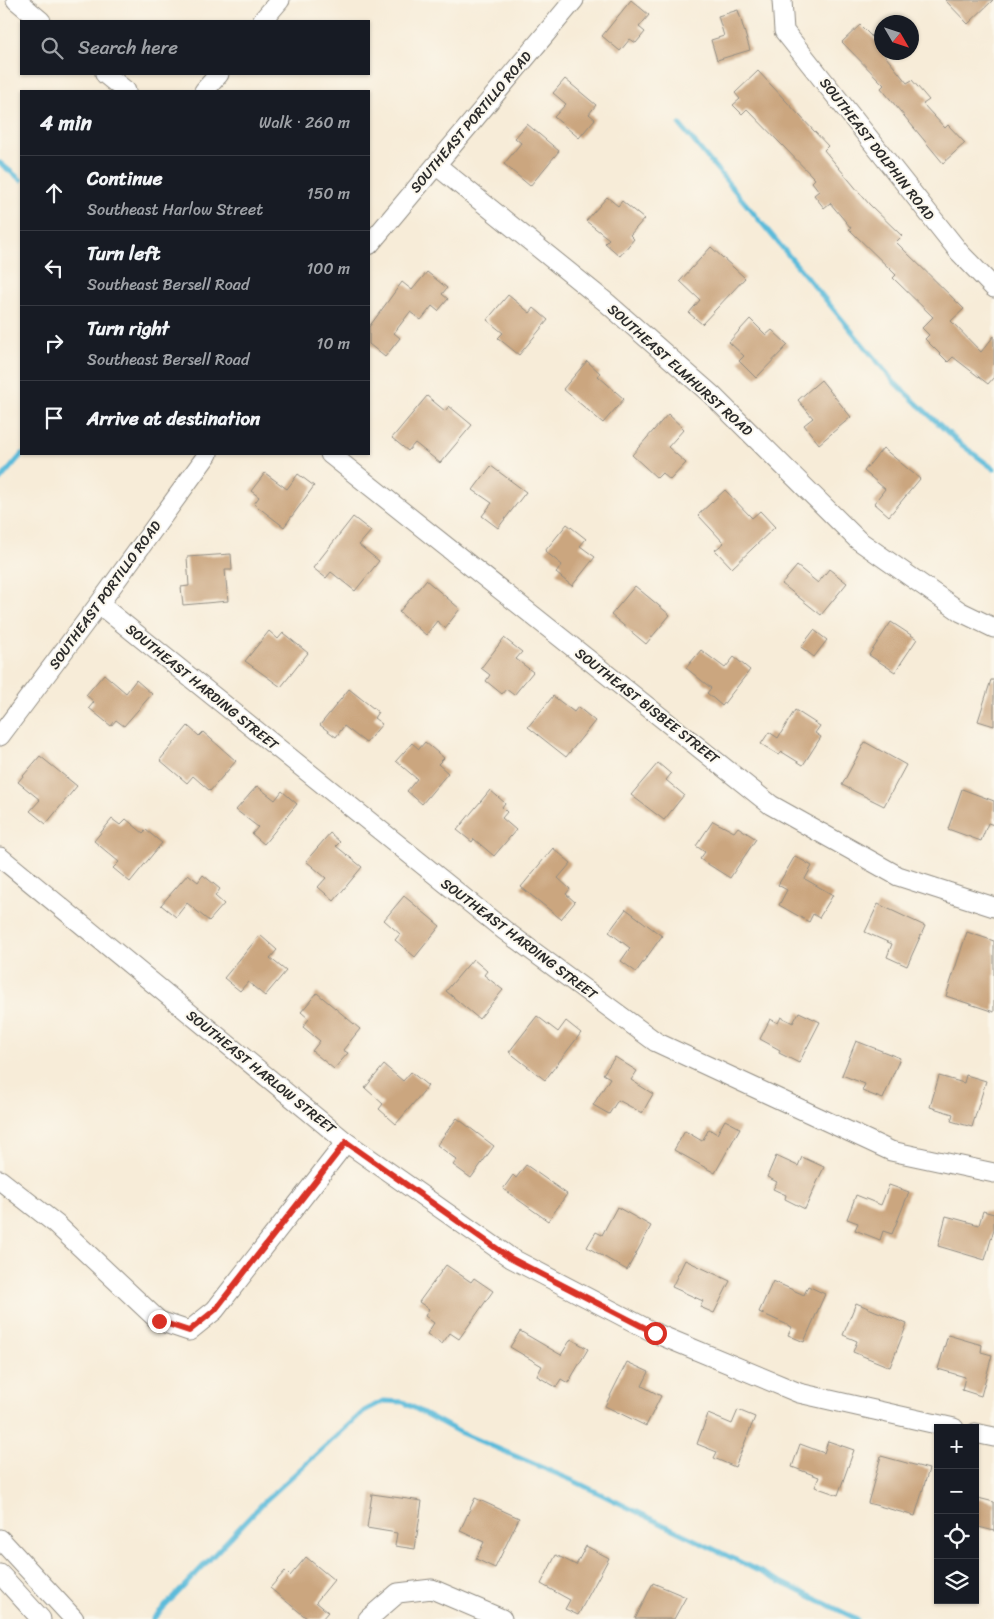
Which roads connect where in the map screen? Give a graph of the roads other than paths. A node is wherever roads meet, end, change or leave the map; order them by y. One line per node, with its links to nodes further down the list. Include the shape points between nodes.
1 (16, 0): 5 (street)
2 (280, 0): 6 (street)
3 (574, 0): 11 (street, SOUTHEAST PORTILLO ROAD)
4 (782, 0): 13 (street, SOUTHEAST DOLPHIN ROAD, via 784,31 960,253)
5 (41, 20)
6 (263, 20)
7 (106, 75): 9 (street)
8 (218, 75): 10 (street)
9 (125, 90)
10 (205, 90)
11 (436, 165): 12 (street, SOUTHEAST PORTILLO ROAD); 17 (street, SOUTHEAST ELMHURST ROAD, via 606,303 713,396 858,540 961,612)
12 (370, 243)
13 (994, 288)
14 (207, 455): 16 (street, SOUTHEAST PORTILLO ROAD)
15 (331, 455): 20 (street, SOUTHEAST BISBEE STREET, via 771,804 898,876)
16 (99, 604): 18 (street, SOUTHEAST PORTILLO ROAD); 22 (street, SOUTHEAST HARDING STREET, via 504,930 656,1042 891,1151)
17 (994, 628)
18 (0, 736)
19 (0, 857): 21 (street, SOUTHEAST HARLOW STREET)
20 (994, 906)
21 (346, 1142): 23 (street, via 215,1310 189,1331 159,1321 56,1224); 24 (street, SOUTHEAST HARLOW STREET, via 510,1258 655,1333 800,1393)
22 (994, 1173)
23 (0, 1180)
24 (936, 1424)
25 (979, 1434): 26 (street)
26 (994, 1437)
27 (0, 1538): 29 (street)
28 (0, 1574): 30 (street)
29 (72, 1618)
30 (41, 1619)
31 (368, 1619): 32 (street, via 398,1593 432,1589)
32 (502, 1619)

